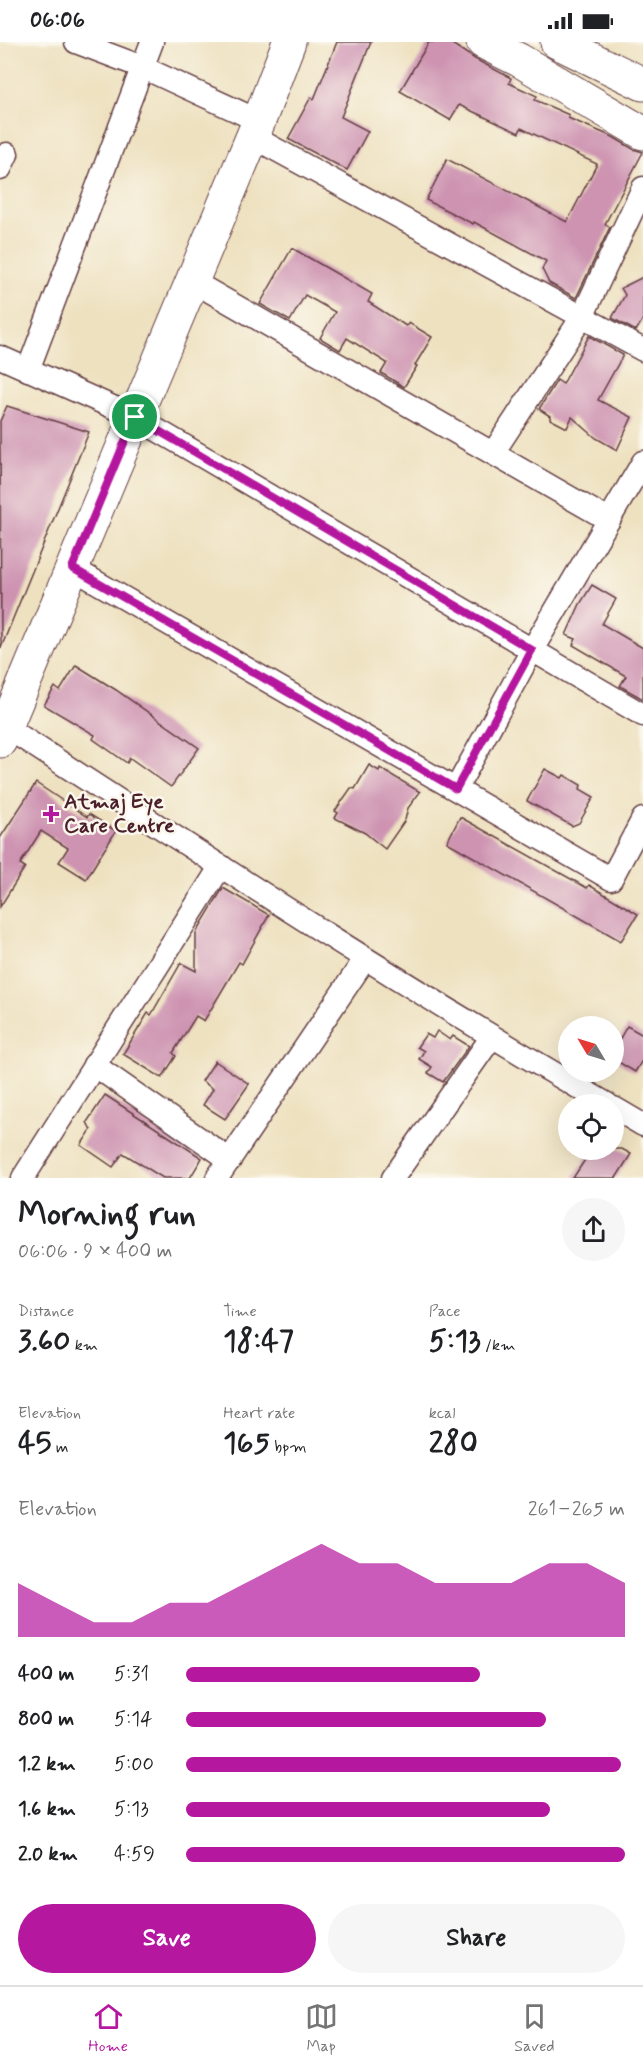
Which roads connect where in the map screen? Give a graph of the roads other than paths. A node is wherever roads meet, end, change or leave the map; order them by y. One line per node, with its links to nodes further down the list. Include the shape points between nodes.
1 (76, 42): 6 (street)
2 (152, 42): 6 (street)
3 (289, 42): 8 (street)
4 (483, 42): 9 (street)
5 (557, 42): 7 (street)
6 (142, 67): 8 (street); 15 (street)
7 (643, 84)
8 (256, 129): 11 (street); 12 (street)
9 (643, 133)
10 (643, 188): 12 (street)
11 (192, 281): 16 (street); 17 (street)
12 (582, 317): 13 (street); 17 (street)
13 (643, 350)
14 (0, 357): 15 (street)
15 (28, 370): 16 (street)
16 (135, 417): 20 (street); 21 (street)
17 (493, 453): 19 (street)
18 (643, 462): 19 (street)
19 (609, 520): 21 (street)
20 (72, 568): 23 (street); 24 (street)
21 (532, 650): 22 (street); 24 (street)
22 (643, 715)
23 (3, 734): 26 (street)
24 (456, 789): 25 (street, via 611,879)
25 (643, 819)
26 (221, 866): 27 (street); 29 (street)
27 (365, 959): 28 (street); 33 (street)
28 (491, 1038): 30 (street); 35 (street)
29 (94, 1065): 33 (street); 34 (street)
30 (589, 1094)
31 (624, 1114): 32 (street)
32 (643, 1125)
33 (224, 1169)
34 (23, 1178)
35 (393, 1178)

